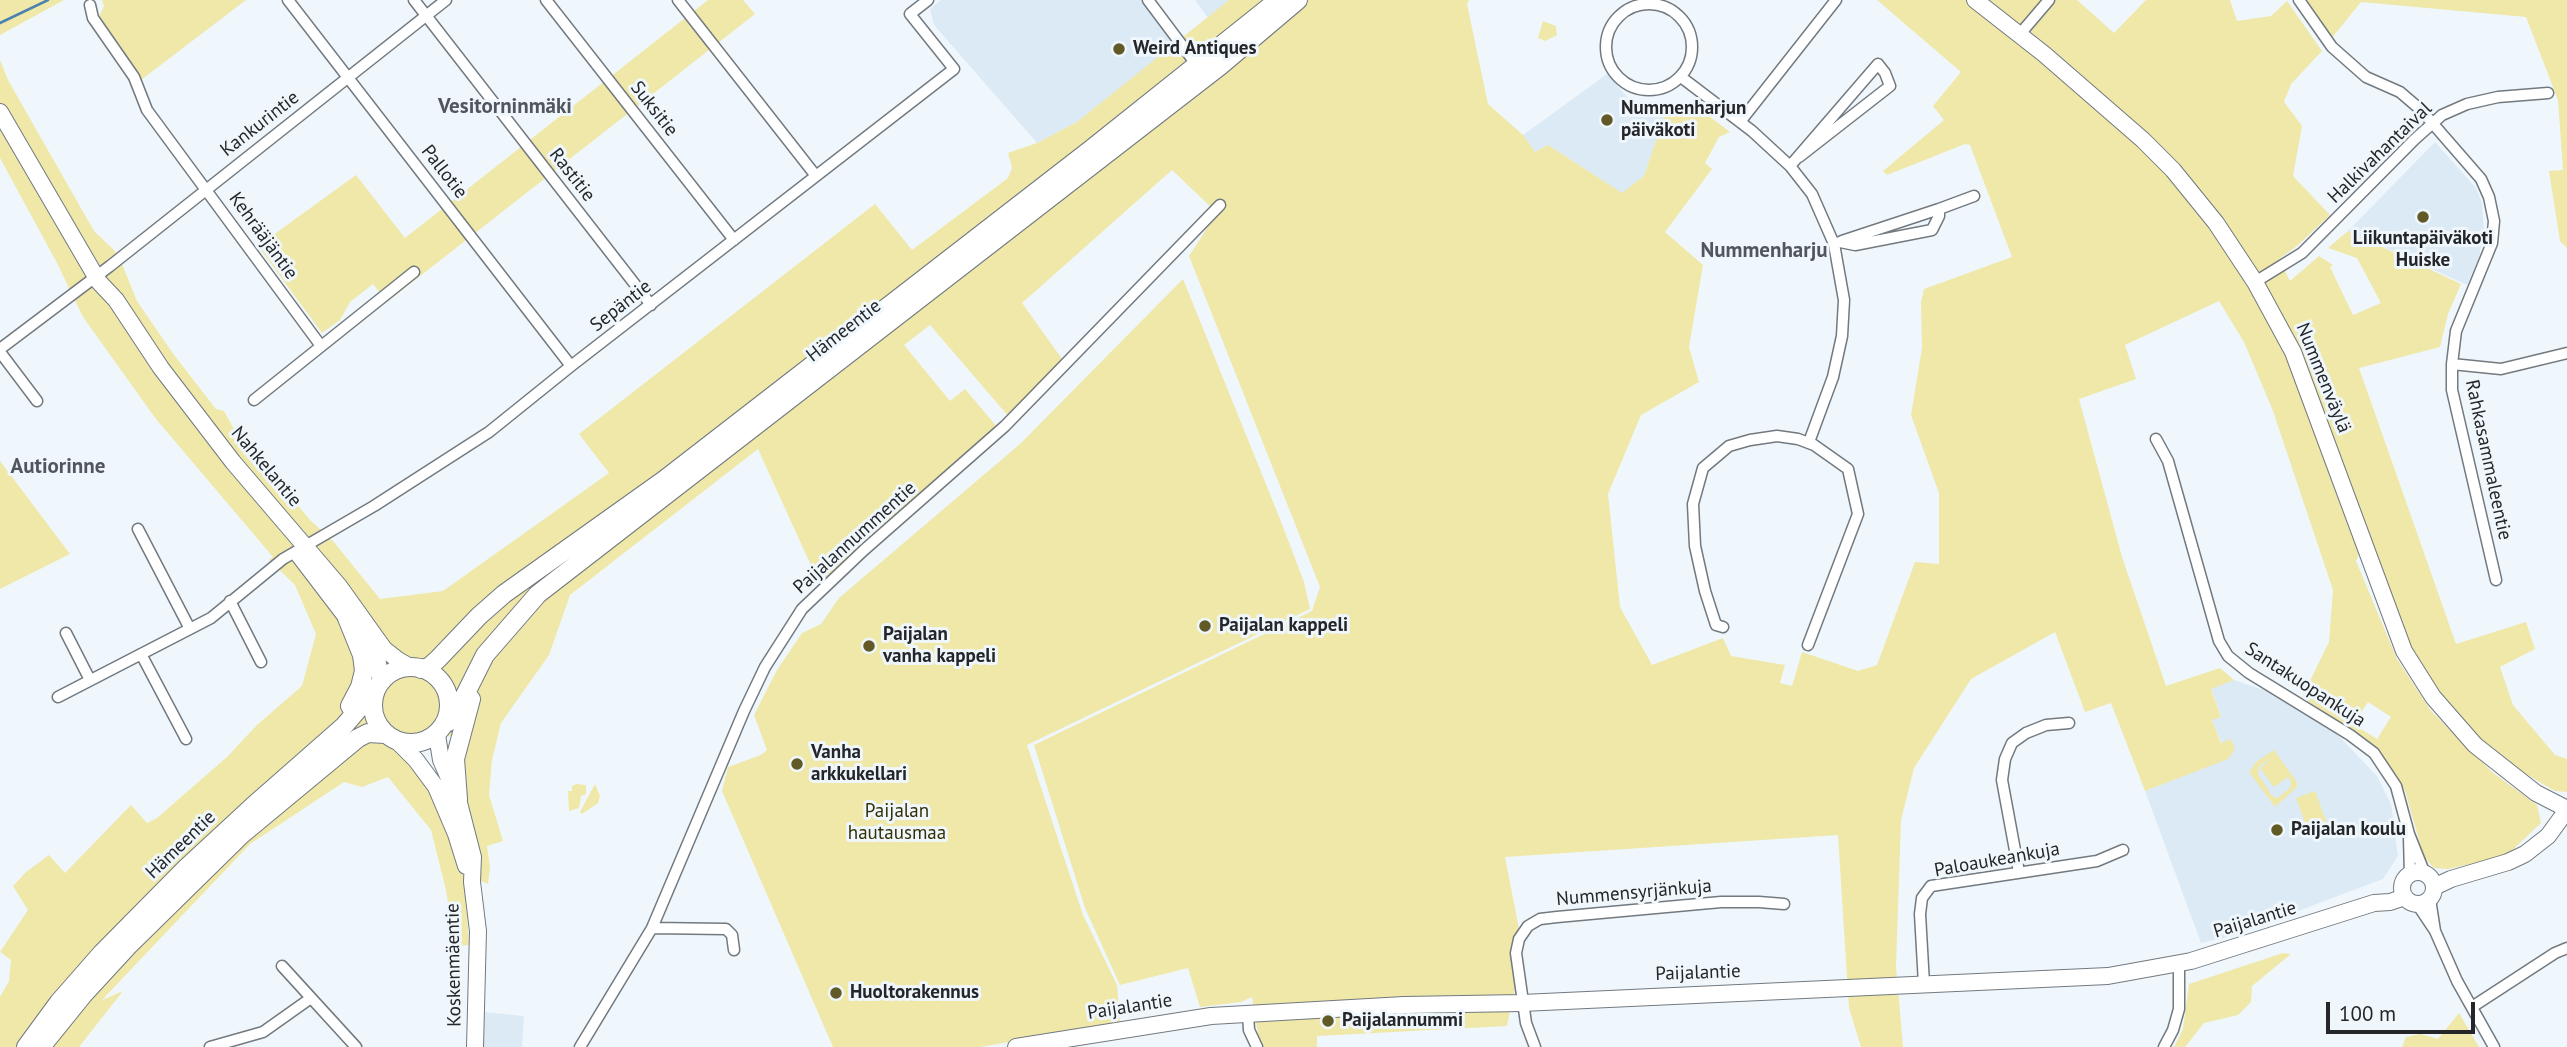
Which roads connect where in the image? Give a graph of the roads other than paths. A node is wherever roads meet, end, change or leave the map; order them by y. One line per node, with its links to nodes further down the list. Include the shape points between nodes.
1 (288, 0): 18 (street, Pallotie)
2 (414, 0): 15 (street, Rastitie)
3 (446, 0): 15 (street, Kankurintie)
4 (546, 0): 31 (street, Suksitie)
5 (678, 0): 26 (street)
6 (928, 0): 26 (street, Sepäntie, via 910,14 954,69)
7 (1148, 0): 17 (street)
8 (1278, 0): 17 (main road, Hämeentie)
9 (1298, 0): 17 (main road, Hämeentie)
10 (1836, 0): 22 (street)
11 (1975, 0): 16 (street, Nummenväylä)
12 (2049, 0): 16 (street)
13 (2299, 0): 23 (street, Rahkasammaleentie, via 2332,47 2374,82 2407,97)
14 (90, 5): 27 (street, Kehrääjäntie, via 93,18 134,77 147,110)
15 (426, 16): 18 (street, Kankurintie); 36 (street, Rastitie)
16 (2020, 34): 35 (street, Nummenväylä, via 2174,170)
17 (1201, 70): 54 (main road, Hämeentie, via 553,582); 58 (main road, Hämeentie, via 603,526 497,600 429,667)
18 (348, 77): 27 (street, Kankurintie); 41 (street, Pallotie)
19 (1681, 77): 19 (street, via 1693,46 1689,29 1679,16 1654,4 1637,5 1621,14 1610,28 1606,44 1609,64 1620,80 1651,90); 22 (street)
20 (2548, 93): 23 (street, Halkivahantaival, via 2490,98 2452,109)
21 (0, 112): 34 (street, Nahkelantie)
22 (1740, 122): 25 (street)
23 (2433, 123): 35 (street, Halkivahantaival, via 2302,253); 40 (street, Rahkasammaleentie, via 2481,179 2494,221 2492,243 2456,331)
24 (1799, 157): 24 (street, via 1890,86 1878,64); 25 (street)
25 (1790, 166): 32 (street, via 1812,194)
26 (816, 176): 31 (street, Sepäntie)
27 (206, 188): 34 (street, Kankurintie); 37 (street, Kehrääjäntie)
28 (1974, 196): 30 (street)
29 (1220, 205): 74 (street, Paijalannummentie, via 1005,426 802,609 744,711)
30 (1940, 209): 32 (street); 32 (street, via 1932,230 1855,245)
31 (734, 240): 36 (street, Sepäntie)
32 (1837, 243): 45 (street, via 1844,300 1842,336)
33 (414, 272): 37 (street)
34 (97, 280): 38 (street, Kankurintie); 47 (street, Nahkelantie, via 107,306 202,438)
35 (2255, 282): 68 (street, Nummenväylä, via 2293,352 2404,651 2433,697 2475,745 2536,793)
36 (651, 305): 41 (street, Sepäntie)
37 (321, 346): 42 (street)
38 (0, 351): 43 (street)
39 (2567, 353): 40 (street, via 2501,369)
40 (2452, 364): 48 (street, Rahkasammaleentie, via 2452,390)
41 (571, 366): 47 (street, Sepäntie, via 489,432)
42 (254, 400)
43 (37, 401)
44 (2156, 439): 72 (street, Santakuopankuja, via 2168,461 2219,641 2228,656 2249,673 2374,753 2402,800)
45 (1809, 442): 51 (street, via 1777,436 1750,440 1729,446 1703,468 1693,504 1695,546 1716,625); 55 (street, via 1848,469 1858,514)
46 (138, 528): 52 (street)
47 (301, 549): 49 (street, Sepäntie); 50 (street, Nahkelantie); 58 (street, Nahkelantie, via 340,586 384,649)
48 (2496, 580)
49 (230, 601): 52 (street, Sepäntie); 57 (street)
50 (347, 618): 60 (street, Nahkelantie, via 374,655); 65 (main road, via 362,654 363,680)
51 (1723, 626)
52 (190, 629): 56 (street, Sepäntie)
53 (66, 633): 59 (street)
54 (496, 642): 63 (main road, Hämeentie); 67 (main road, via 469,704 458,745)
55 (1808, 645)
56 (141, 654): 59 (street, Sepäntie); 66 (street)
57 (261, 662)
58 (416, 668): 60 (main road, via 397,670); 63 (main road, via 435,674 445,687 451,708)
59 (90, 680): 61 (street, Sepäntie)
60 (379, 684): 64 (main road, via 373,715); 65 (main road, Hämeentie)
61 (58, 698)
62 (2069, 723): 70 (street, via 2026,733 2012,743 2005,759 2002,780)
63 (442, 729): 64 (main road, via 415,742); 67 (street, Koskenmäentie, via 441,760)
64 (390, 737): 71 (street, Koskenmäentie, via 416,760 436,787); 85 (main road, Hämeentie, via 368,733 358,738 233,843 122,952)
65 (331, 738): 84 (main road, Hämeentie, via 155,899 73,986)
66 (186, 739)
67 (458, 799): 71 (street, Koskenmäentie, via 473,857)
68 (2567, 810): 72 (street, Paijalantie, via 2548,836 2525,854)
69 (2123, 850): 70 (street, Paloaukeankuja, via 2097,861)
70 (2019, 873): 79 (street, Paloaukeankuja, via 1931,887 1922,898 1920,914)
71 (472, 883): 88 (street, Koskenmäentie, via 478,931)
72 (2419, 888): 77 (street, Paijalantie, via 2390,902 2374,903); 82 (street)
73 (1784, 904): 81 (street, Nummensyrjänkuja, via 1720,902 1540,919 1528,926 1516,953)
74 (652, 928): 76 (street, via 726,929); 89 (street, Paijalannummentie)
75 (2567, 948): 82 (street)
76 (734, 950)
77 (2179, 964): 79 (street, Paijalantie, via 2096,977); 93 (street, via 2179,1009)
78 (282, 966): 80 (street)
79 (1924, 984): 81 (street, Paijalantie)
80 (311, 998): 86 (street, via 263,1032); 87 (street)
81 (1522, 1003): 83 (street, Paijalantie); 92 (street, Nummensyrjänkuja)
82 (2472, 1007): 94 (street)
83 (1248, 1014): 90 (street, Paijalantie, via 1123,1028); 91 (street)
84 (26, 1047)
85 (41, 1047)
86 (210, 1047)
87 (356, 1047)
88 (475, 1047)
89 (580, 1047)
90 (1016, 1047)
91 (1257, 1047)
92 (1535, 1047)
93 (2164, 1047)
94 (2494, 1047)

